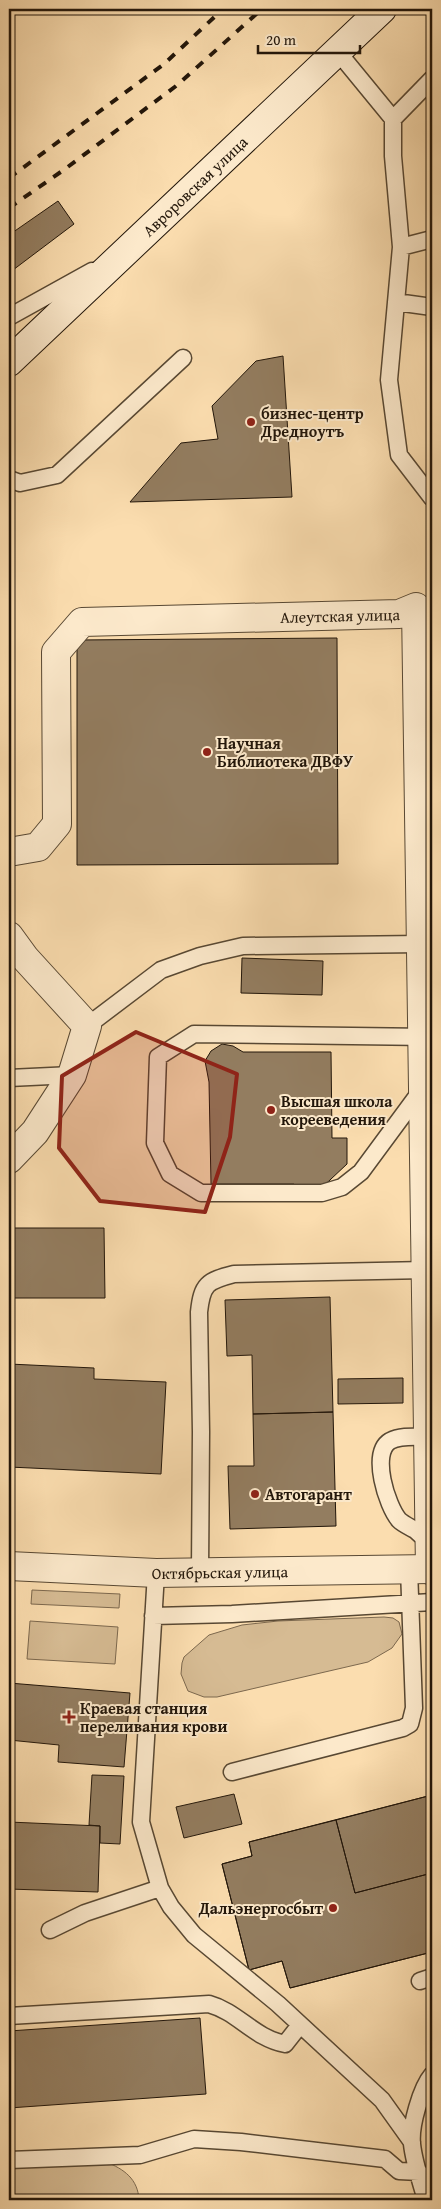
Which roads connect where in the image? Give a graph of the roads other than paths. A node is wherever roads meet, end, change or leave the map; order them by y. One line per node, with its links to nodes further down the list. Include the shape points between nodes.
1 (382, 9): 2 (street, Авроровская улица)
2 (338, 52): 4 (lane); 7 (street, Авроровская улица)
3 (432, 79): 4 (lane)
4 (393, 119): 6 (lane, via 392,156)
5 (432, 239): 6 (lane)
6 (401, 247): 8 (lane)
7 (121, 256): 10 (lane); 12 (street, Авроровская улица)
8 (396, 302): 9 (lane); 14 (lane, via 389,380 399,455)
9 (432, 306)
10 (9, 317)
11 (184, 358): 13 (lane, via 57,475 20,484)
12 (9, 362)
13 (9, 479)
14 (432, 498)
15 (424, 658): 16 (street, Алеутская улица, via 416,607 400,614 82,622 56,652 57,824 38,847); 17 (street, Алеутская улица)
16 (9, 852)
17 (426, 868): 19 (street, Алеутская улица)
18 (9, 936): 20 (street)
19 (421, 944): 20 (lane, via 244,946 200,956 161,970); 21 (street, Алеутская улица)
20 (87, 1026): 22 (street)
21 (427, 1037): 24 (street, Алеутская улица); 24 (lane, via 194,1034 158,1057 155,1144 170,1174 201,1193 322,1193 342,1187 361,1172)
22 (72, 1075): 23 (lane); 25 (street, via 35,1132)
23 (9, 1078)
24 (423, 1088): 26 (street, Алеутская улица)
25 (9, 1159)
26 (428, 1276): 27 (street, Алеутская улица); 30 (lane, via 234,1274 206,1285 199,1312)
27 (428, 1437): 28 (street, Алеутская улица); 28 (lane, via 406,1437 389,1442 380,1464 383,1485 399,1520 416,1531)
28 (425, 1563): 30 (street, Октябрьская улица); 32 (lane)
29 (9, 1566): 31 (street, Октябрьская улица)
30 (200, 1572): 31 (street, Октябрьская улица)
31 (156, 1573): 34 (lane)
32 (411, 1602): 33 (lane); 34 (lane); 35 (lane, via 414,1708 410,1724)
33 (432, 1602)
34 (153, 1616): 36 (lane, via 141,1822)
35 (232, 1772)
36 (160, 1888): 37 (lane, via 85,1913); 39 (lane, via 194,1935)
37 (50, 1930)
38 (9, 2016): 39 (lane, via 209,2004 221,2007 271,2041 285,2044)
39 (300, 2025): 41 (lane, via 382,2100)
40 (432, 2075): 41 (lane, via 418,2101)
41 (412, 2142): 43 (lane)
42 (9, 2160): 43 (lane, via 140,2155 194,2139 385,2159 399,2171)
43 (419, 2172): 44 (lane)
44 (426, 2200)

